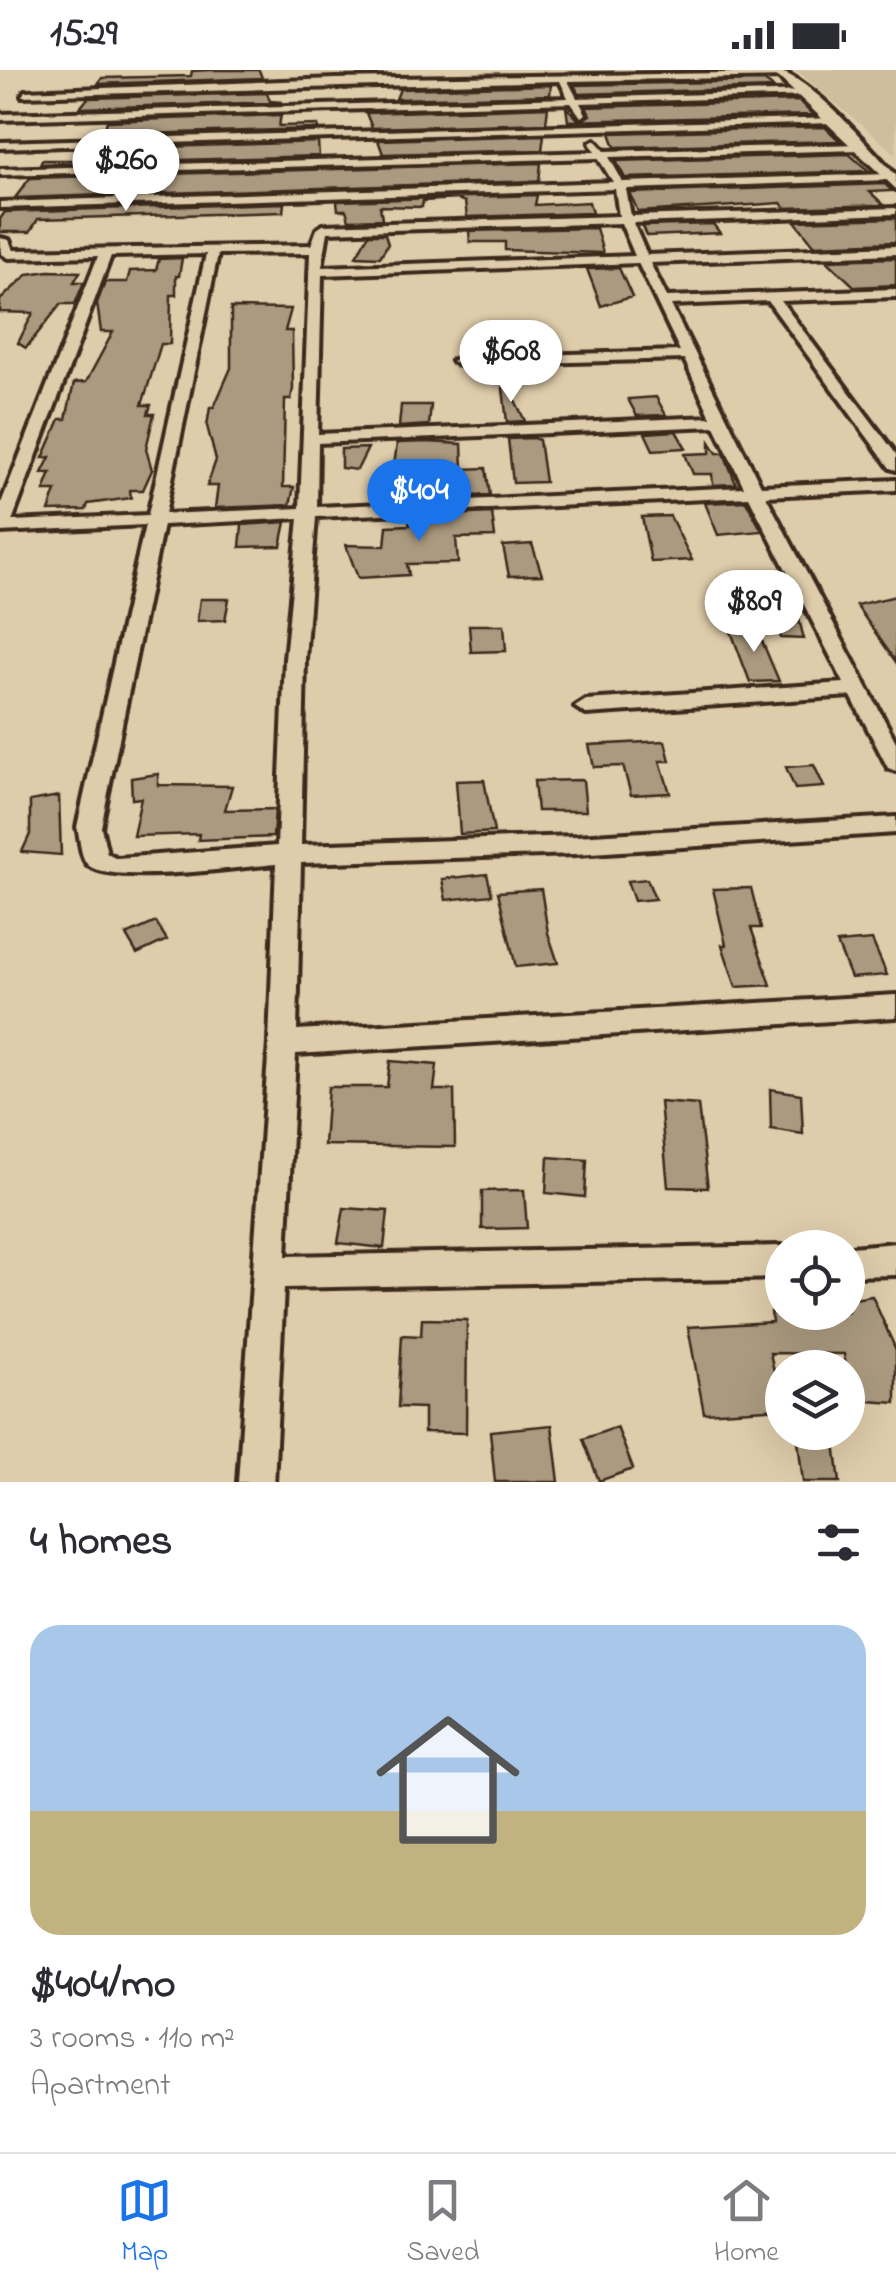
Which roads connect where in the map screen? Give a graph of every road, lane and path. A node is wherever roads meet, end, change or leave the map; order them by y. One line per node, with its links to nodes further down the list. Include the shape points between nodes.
1 (335, 70): 4 (street)
2 (780, 73): 3 (street); 6 (main road)
3 (563, 79): 4 (street); 7 (street)
4 (335, 82): 5 (street)
5 (25, 94)
6 (807, 94): 7 (street); 10 (main road)
7 (576, 101): 8 (street); 11 (street)
8 (331, 108): 9 (street); 12 (street)
9 (0, 117)
10 (832, 120): 11 (street); 14 (main road)
11 (586, 128): 12 (street); 15 (street)
12 (326, 133): 13 (street); 16 (street)
13 (0, 145)
14 (860, 147): 15 (street); 18 (main road)
15 (601, 154): 16 (street); 19 (street)
16 (324, 161): 17 (street); 20 (street)
17 (0, 172)
18 (892, 181): 19 (street)
19 (620, 186): 20 (street); 23 (street)
20 (326, 192): 21 (street); 24 (street)
21 (0, 206)
22 (896, 212): 23 (street)
23 (626, 221): 24 (street); 30 (street)
24 (323, 229): 25 (street)
25 (316, 249): 27 (street); 31 (street)
26 (107, 250): 27 (street); 29 (street); 44 (street)
27 (213, 250): 43 (street)
28 (896, 250): 30 (street)
29 (3, 253)
30 (642, 259): 31 (street); 34 (street)
31 (315, 271): 38 (street)
32 (771, 297): 33 (street); 34 (street); 39 (street)
33 (893, 297)
34 (662, 301): 35 (street)
35 (688, 355): 36 (street); 37 (street)
36 (459, 362)
37 (720, 421): 38 (street); 41 (street)
38 (310, 439): 42 (street)
39 (896, 465)
40 (896, 485): 41 (street)
41 (755, 492): 42 (street); 45 (street)
42 (308, 512): 43 (street); 49 (street, via 295,660)
43 (157, 520): 44 (street); 49 (street, via 89,827 96,858 114,867)
44 (1, 526)
45 (855, 689): 46 (street); 47 (street)
46 (586, 707)
47 (896, 763)
48 (896, 826): 49 (street)
49 (291, 854): 51 (street)
50 (896, 1006): 51 (street)
51 (284, 1042): 55 (street)
52 (896, 1259): 53 (street)
53 (865, 1260)
54 (765, 1262): 55 (street)
55 (269, 1272): 56 (street)
56 (256, 1482)

